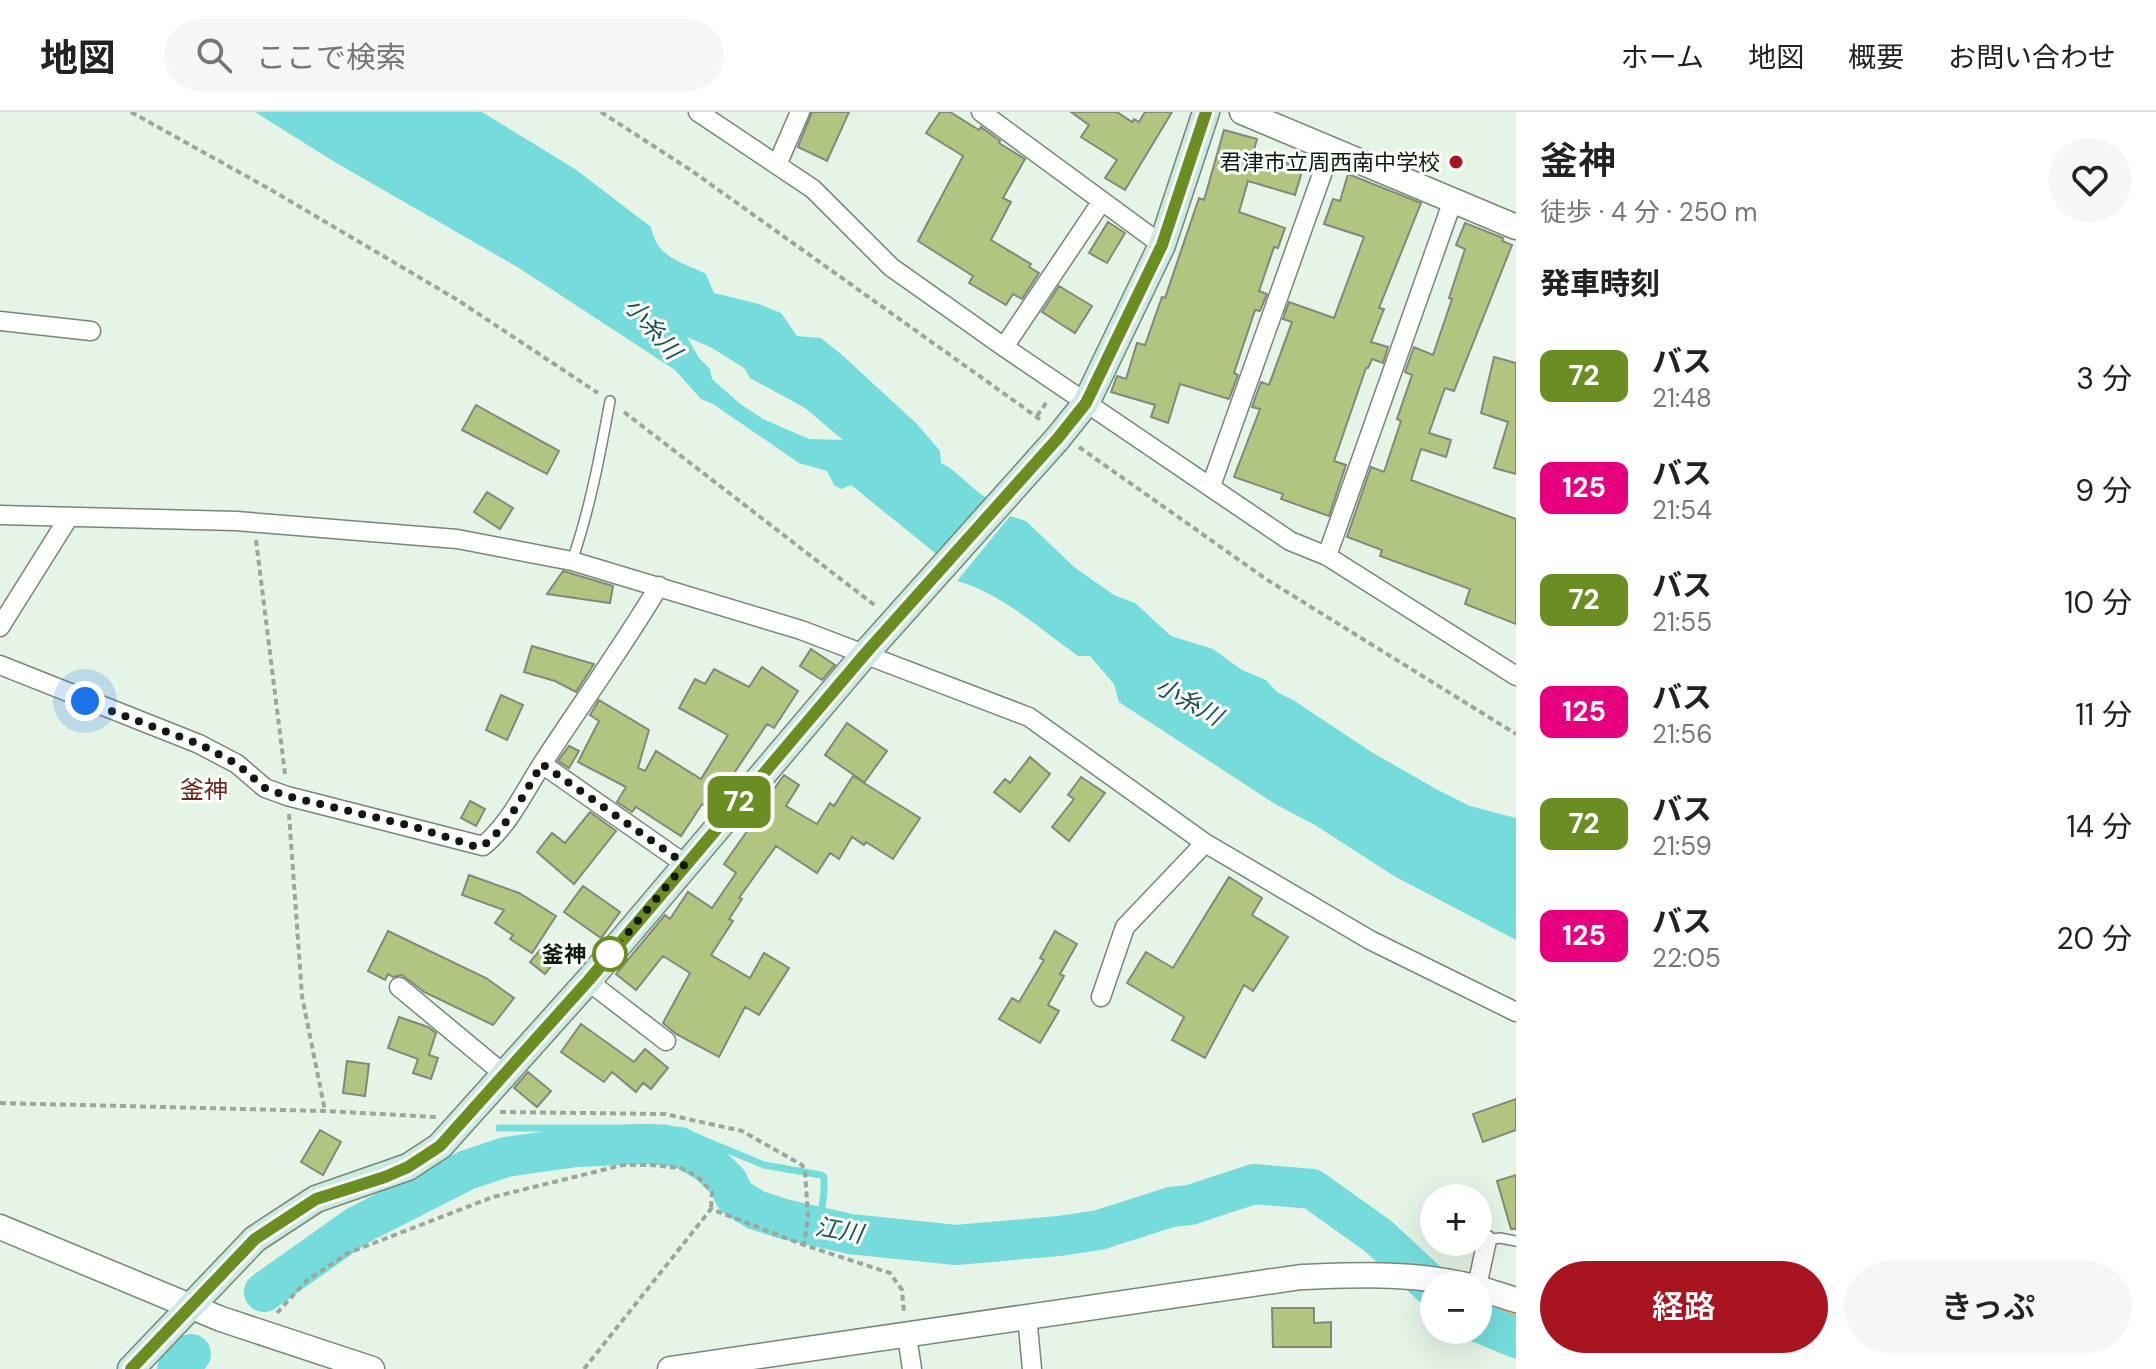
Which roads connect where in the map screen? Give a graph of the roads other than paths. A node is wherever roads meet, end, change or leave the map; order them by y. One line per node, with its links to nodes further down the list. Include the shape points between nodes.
1 (698, 112): 7 (street)
2 (800, 112): 7 (street)
3 (981, 112): 9 (street)
4 (1206, 112): 11 (main road)
5 (1242, 112): 6 (street)
6 (1331, 149): 8 (street); 17 (street)
7 (777, 165): 14 (street, via 813,189 891,267)
8 (1453, 200): 10 (street); 20 (street)
9 (1102, 201): 11 (street); 14 (street)
10 (1516, 227)
11 (1162, 245): 16 (main road)
12 (0, 321): 13 (street)
13 (91, 331)
14 (1004, 347): 16 (street)
15 (610, 401): 21 (lane)
16 (1086, 403): 17 (street); 24 (main road)
17 (1211, 486): 20 (street, via 1290,541)
18 (0, 515): 19 (street)
19 (69, 517): 21 (street, via 391,532); 23 (street)
20 (1327, 556): 26 (street)
21 (572, 561): 22 (street)
22 (659, 586): 24 (street); 27 (street)
23 (0, 627)
24 (864, 655): 28 (street, via 1029,717); 29 (main road)
25 (0, 665): 27 (street, via 199,744 237,764 265,788 474,846 490,840)
26 (1516, 676)
27 (542, 764): 29 (street)
28 (1205, 843): 32 (street, via 1125,927); 33 (street, via 1370,940)
29 (685, 864): 30 (main road)
30 (588, 981): 34 (street); 35 (main road)
31 (399, 987): 35 (street)
32 (1101, 997)
33 (1516, 1012)
34 (666, 1041)
35 (505, 1075): 42 (main road, via 440,1146 408,1167 316,1199 273,1225)
36 (0, 1227): 42 (street)
37 (1492, 1239): 38 (lane)
38 (1516, 1241)
39 (1420, 1280): 43 (street, via 1301,1277)
40 (1492, 1293): 41 (street)
41 (1516, 1300)
42 (189, 1306): 45 (main road); 46 (street)
43 (1027, 1316): 44 (street); 49 (street)
44 (907, 1336): 47 (street); 48 (street)
45 (131, 1369)
46 (372, 1369)
47 (670, 1369)
48 (912, 1369)
49 (1032, 1369)

